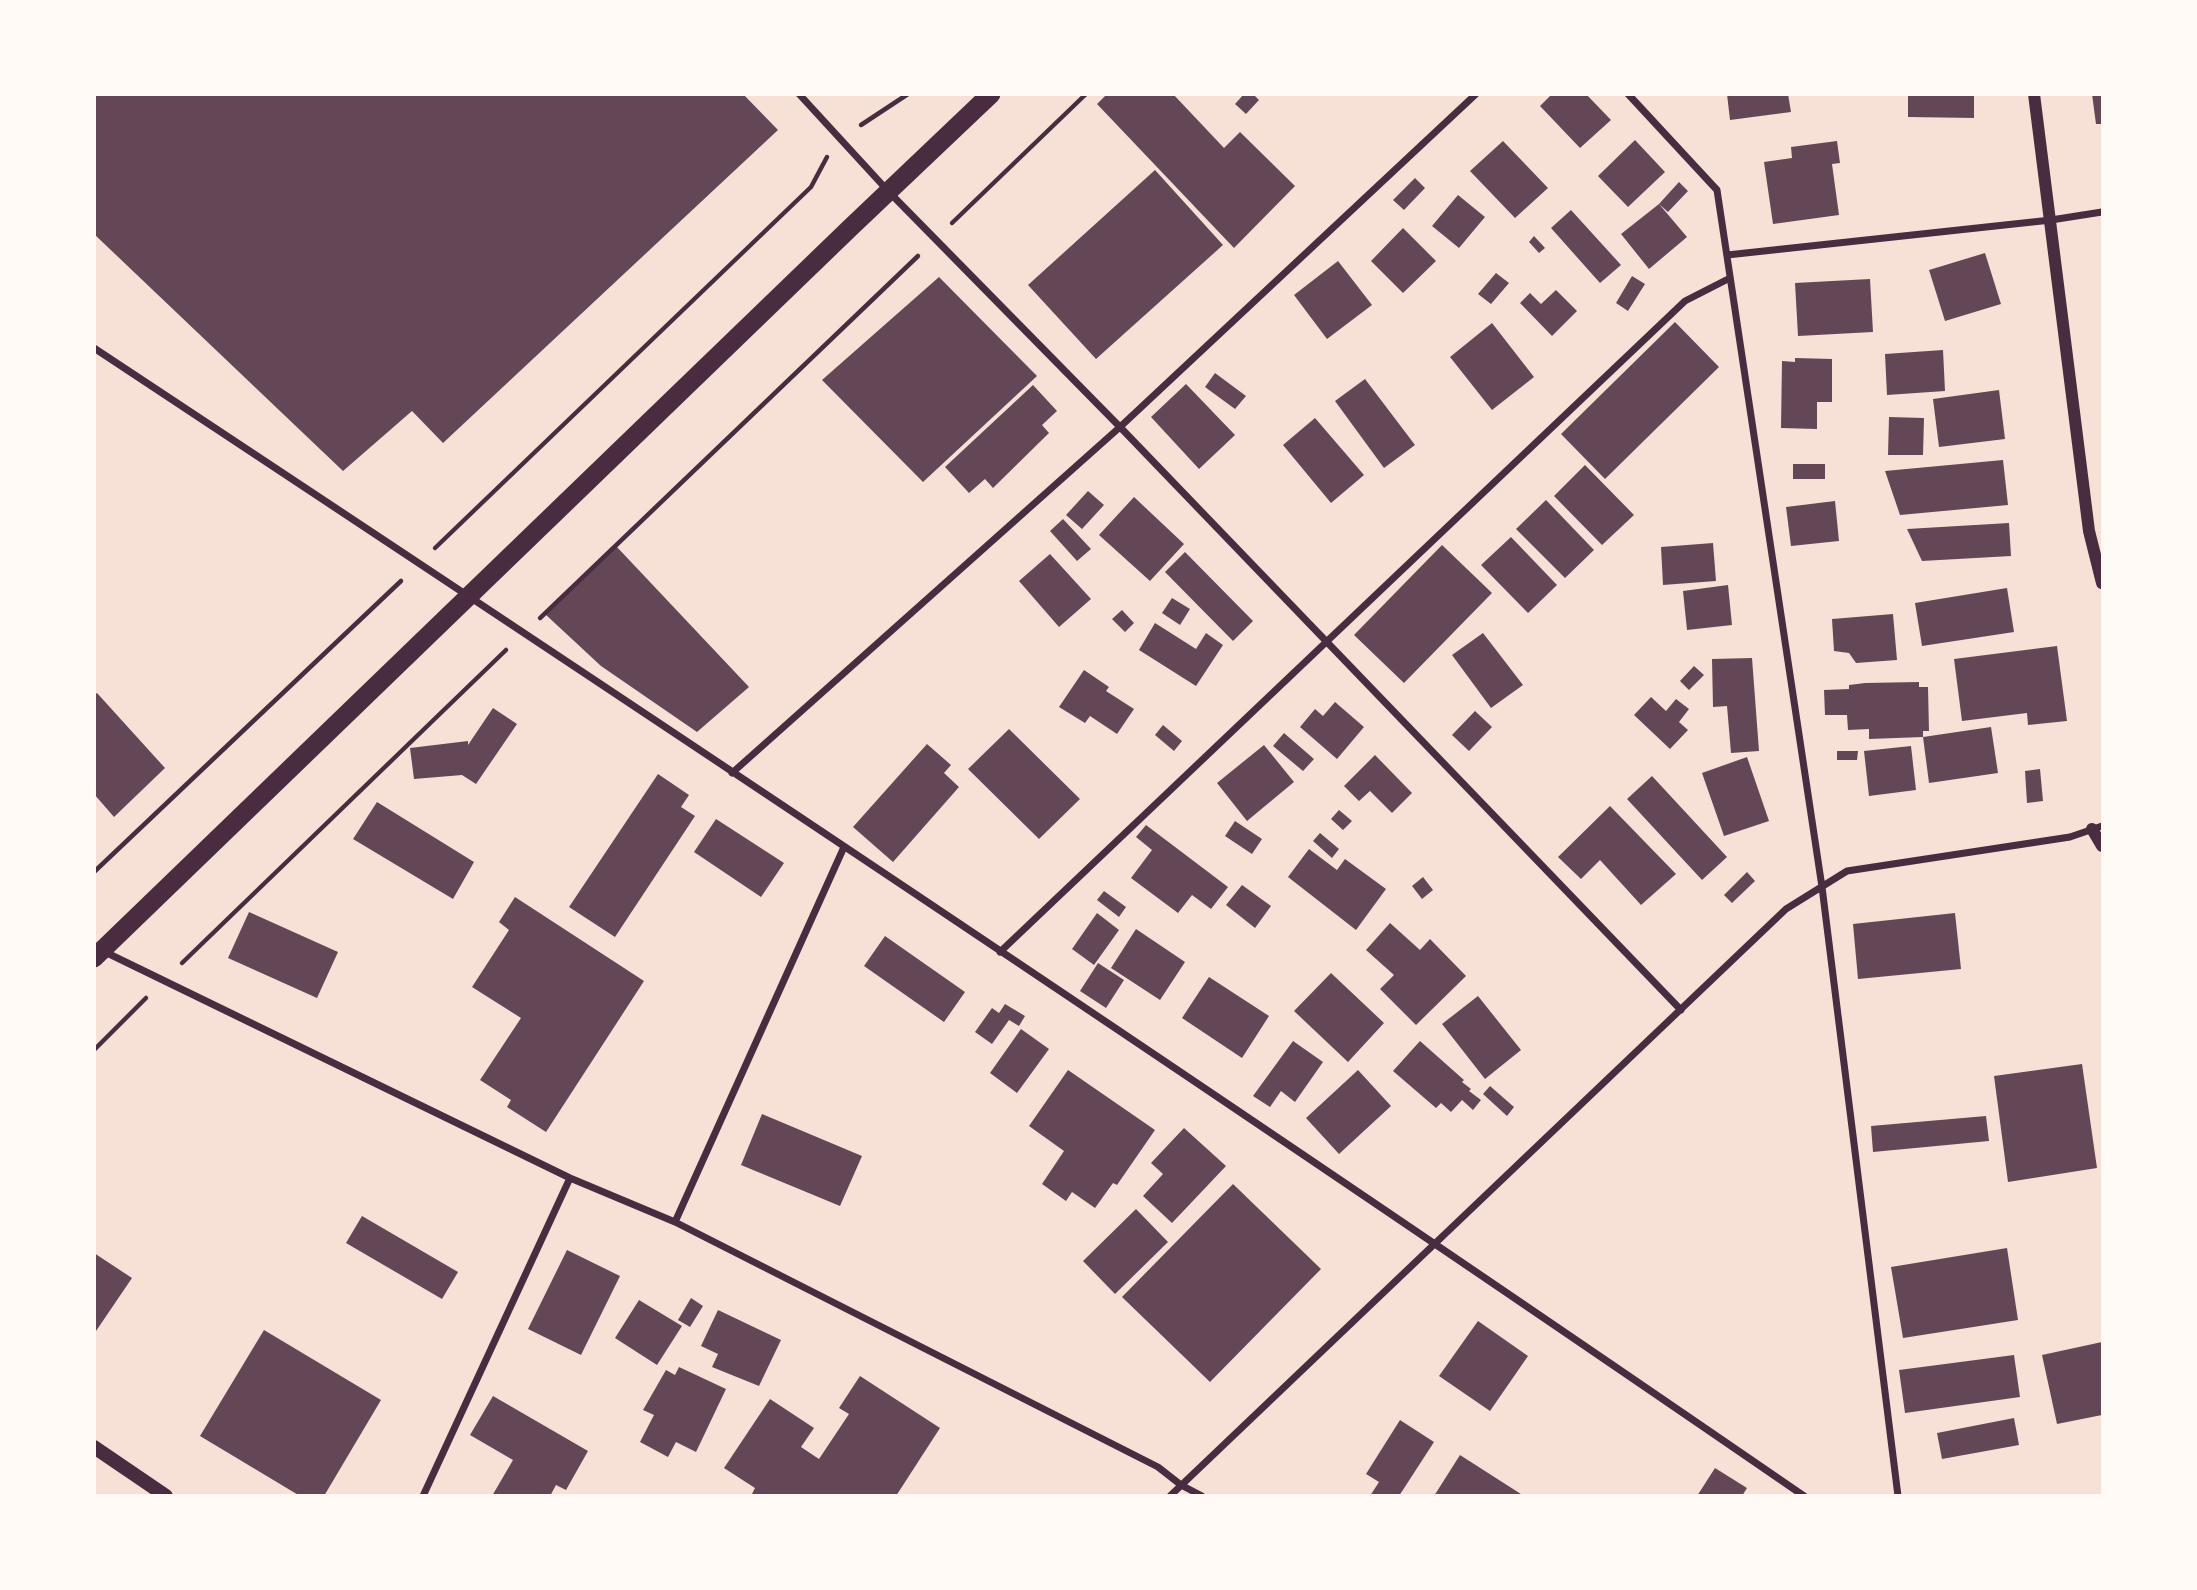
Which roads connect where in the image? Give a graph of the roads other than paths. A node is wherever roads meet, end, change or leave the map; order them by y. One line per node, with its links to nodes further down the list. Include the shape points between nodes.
1 (799, 94): 6 (street)
2 (991, 94): 6 (highway)
3 (1476, 94): 12 (street)
4 (1628, 94): 9 (street, via 1717,190)
5 (2034, 94): 8 (street)
6 (889, 192): 12 (street); 14 (highway)
7 (2102, 212): 8 (street)
8 (2051, 220): 9 (street); 13 (street, via 2089,531)
9 (1727, 255): 10 (street)
10 (1730, 278): 15 (street, via 1685,301); 20 (street)
11 (94, 348): 14 (street)
12 (1120, 427): 15 (street); 16 (street)
13 (2102, 583)
14 (470, 597): 16 (street); 22 (highway)
15 (1326, 641): 21 (street); 23 (street)
16 (732, 773): 19 (street)
17 (2097, 828): 18 (street); 20 (street, via 2070,837 1847,871)
18 (2102, 845)
19 (844, 848): 21 (street); 25 (street)
20 (1822, 887): 23 (street, via 1786,909); 34 (street)
21 (1000, 952): 26 (street)
22 (98, 954): 24 (street, via 164,981)
23 (1681, 1010): 26 (street)
24 (570, 1178): 25 (street); 30 (street)
25 (675, 1222): 28 (street, via 1158,1467)
26 (1436, 1243): 28 (street); 33 (street)
27 (94, 1447): 29 (main road)
28 (1181, 1485): 31 (street); 32 (street)
29 (164, 1495)
30 (423, 1496)
31 (1170, 1496)
32 (1202, 1496)
33 (1804, 1496)
34 (1898, 1496)

